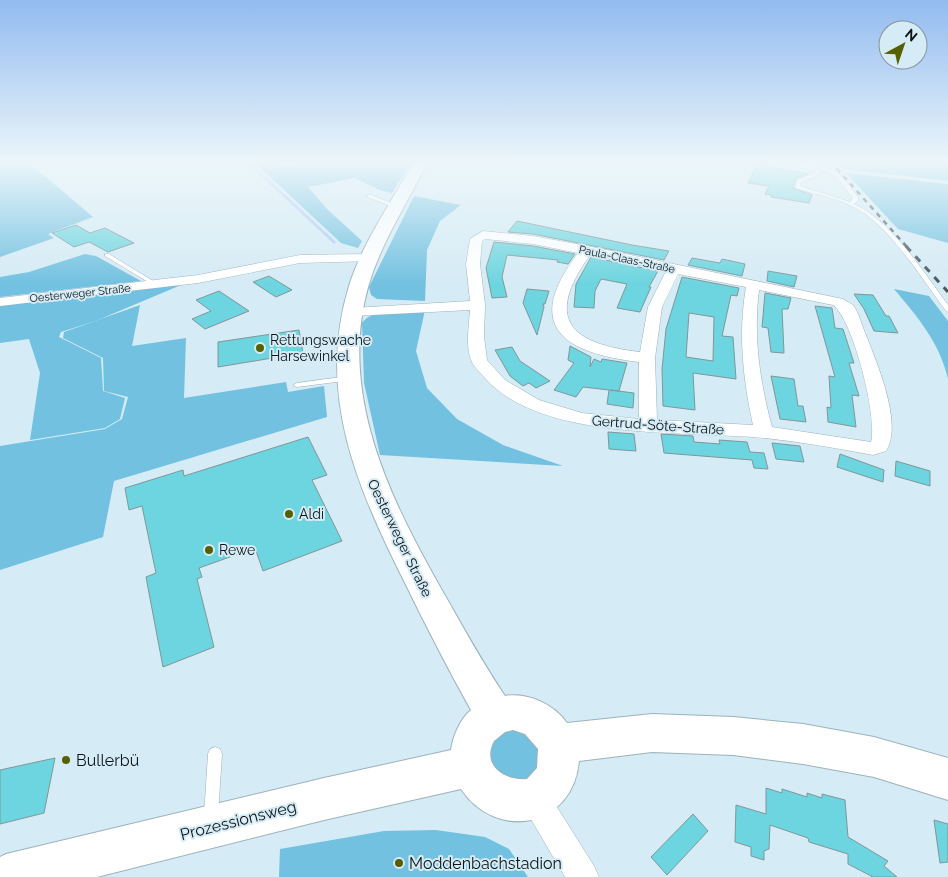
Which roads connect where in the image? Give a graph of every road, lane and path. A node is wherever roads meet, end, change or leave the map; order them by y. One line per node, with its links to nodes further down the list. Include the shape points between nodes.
1 (385, 202): 6 (lane)
2 (398, 202): 6 (street, Oesterweger Straße)
3 (844, 202): 5 (lane)
4 (853, 202): 5 (lane)
5 (850, 204): 16 (lane, via 880,224)
6 (396, 206): 9 (street, Oesterweger Straße)
7 (587, 250): 10 (street, Paula-Claas-Straße); 14 (street, Paula-Claas-Straße, via 509,236 483,235 476,239 473,264); 17 (street, via 563,286 560,308 564,328 580,342 603,351)
8 (107, 255): 11 (lane)
9 (368, 258): 11 (street, Oesterweger Straße, via 300,260); 15 (street, Oesterweger Straße)
10 (673, 270): 12 (street, Paula-Claas-Straße); 17 (street, via 655,307)
11 (155, 284): 13 (street, Oesterweger Straße)
12 (753, 286): 21 (street, via 748,333 752,384); 22 (street, Paula-Claas-Straße, via 843,304 847,308 874,380 880,407 882,442)
13 (0, 302)
14 (478, 305): 15 (street); 20 (street, Gertrud-Söte-Straße, via 476,337 479,361 499,384 533,404 581,418 614,424)
15 (354, 306): 18 (street, Oesterweger Straße, via 349,336)
16 (948, 310)
17 (647, 358): 20 (street)
18 (349, 378): 19 (lane); 23 (street, Oesterweger Straße, via 351,413 362,456 384,512)
19 (297, 385)
20 (648, 424): 21 (street, Gertrud-Söte-Straße)
21 (764, 432): 22 (street, Gertrud-Söte-Straße, via 873,449)
22 (879, 447)
23 (496, 716): 24 (street, via 513,712 532,717 547,728); 26 (street, via 480,728 471,745)
24 (557, 744): 27 (street, via 652,733 733,736 874,757); 28 (street, via 559,766 551,785)
25 (215, 754): 29 (lane)
26 (471, 766): 28 (street, via 484,789 508,802); 29 (street, Prozessionsweg)
27 (948, 779)
28 (534, 799): 31 (street)
29 (210, 827): 30 (street, Prozessionsweg)
30 (6, 877)
31 (583, 877)

